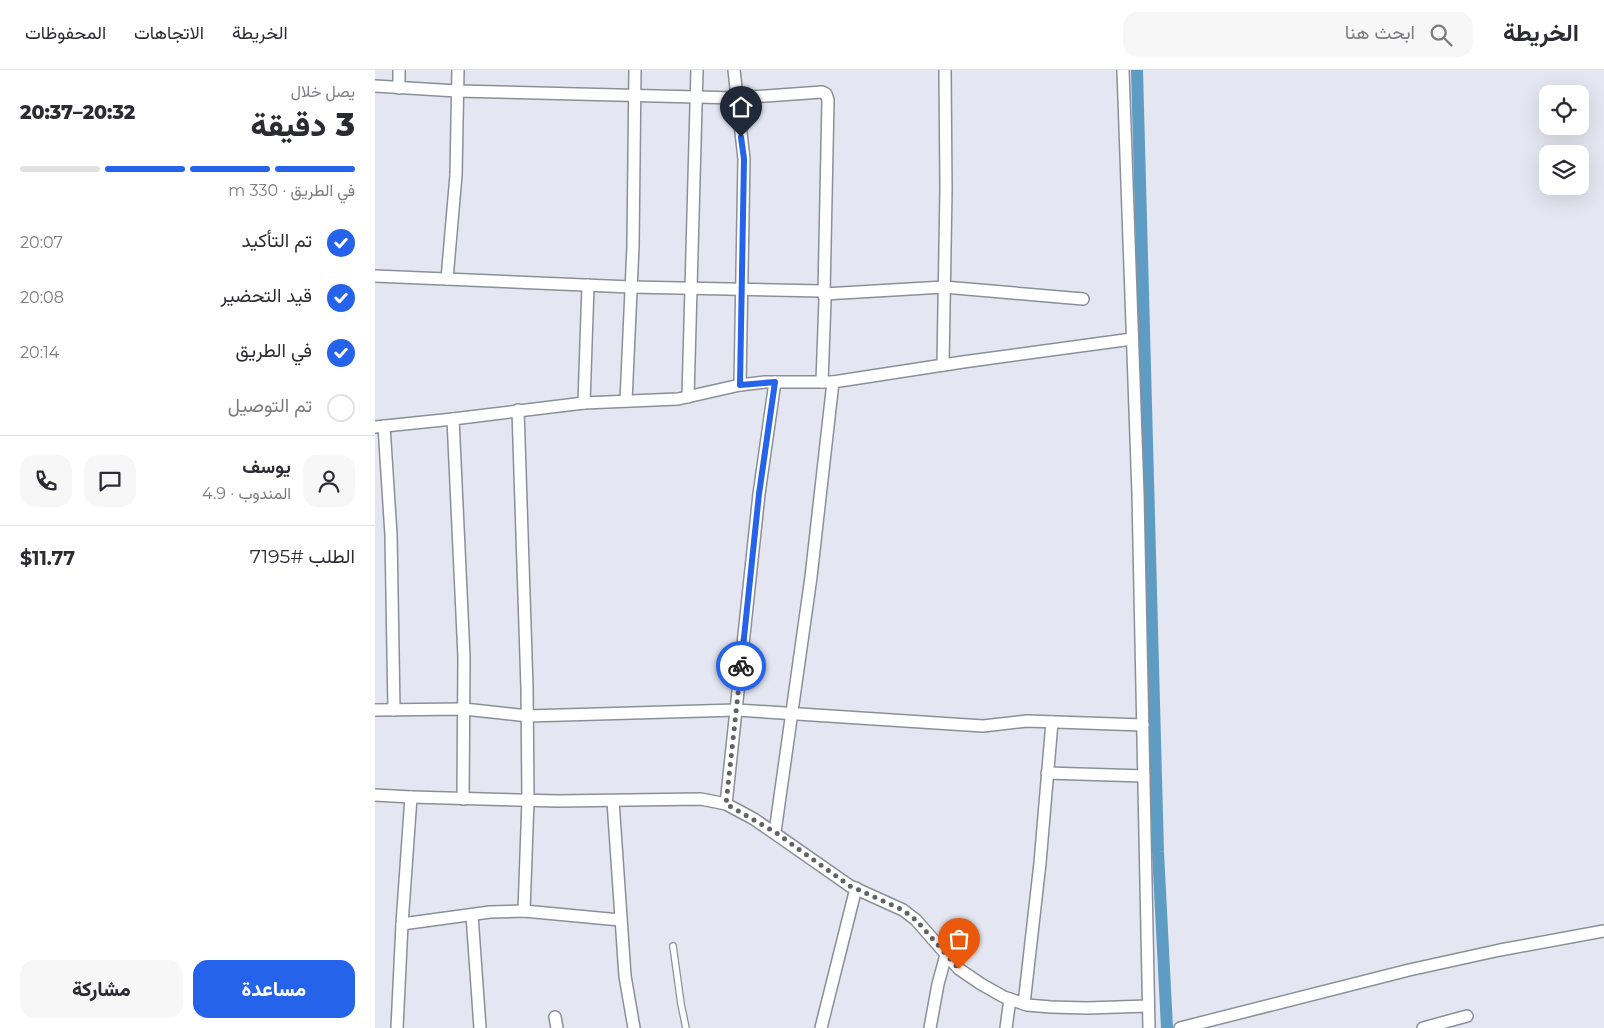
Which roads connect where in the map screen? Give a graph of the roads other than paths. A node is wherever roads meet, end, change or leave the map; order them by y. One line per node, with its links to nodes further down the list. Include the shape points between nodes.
1 (399, 70): 9 (street)
2 (458, 70): 10 (street)
3 (635, 70): 11 (street)
4 (697, 70): 12 (street)
5 (734, 70): 13 (street)
6 (945, 70): 18 (street)
7 (1123, 70): 23 (street)
8 (375, 86): 9 (street)
9 (399, 88): 10 (street)
10 (457, 91): 11 (street); 15 (street, via 456,175)
11 (635, 94): 12 (street); 17 (street)
12 (696, 97): 13 (street); 20 (street)
13 (736, 98): 19 (street, via 744,159); 21 (street, via 822,92 828,100)
14 (375, 276): 15 (street)
15 (447, 279): 16 (street)
16 (588, 285): 17 (street); 30 (street)
17 (631, 287): 20 (street); 29 (street)
18 (944, 287): 21 (street); 22 (street); 24 (street)
19 (743, 288): 20 (street); 21 (street, via 816,290); 27 (street)
20 (691, 289): 28 (street)
21 (824, 294): 26 (street)
22 (1083, 299)
23 (1132, 339): 24 (street); 41 (street)
24 (943, 365): 26 (street)
25 (775, 382): 26 (street); 27 (street); 37 (street, via 759,494)
26 (827, 382): 38 (street, via 811,577)
27 (740, 385): 28 (street)
28 (688, 397): 29 (street)
29 (625, 401): 30 (street)
30 (584, 403): 31 (street)
31 (518, 410): 32 (street); 39 (street)
32 (453, 419): 33 (street); 34 (street)
33 (380, 427): 36 (street, via 391,535)
34 (464, 709): 36 (street); 39 (street); 46 (street)
35 (375, 710): 36 (street)
36 (394, 710)
37 (737, 710): 38 (street); 39 (street); 49 (street)
38 (791, 714): 40 (street, via 983,726); 50 (street)
39 (528, 716): 47 (street)
40 (1051, 722): 41 (street); 42 (street)
41 (1143, 725): 43 (street)
42 (1047, 773): 43 (street); 60 (street)
43 (1145, 776): 61 (street)
44 (375, 795): 45 (street)
45 (411, 797): 46 (street); 55 (street)
46 (463, 799): 47 (street)
47 (528, 800): 48 (street); 52 (street)
48 (613, 801): 49 (street, via 701,799); 54 (street)
49 (726, 804): 50 (street)
50 (775, 832): 51 (street, via 818,865)
51 (856, 888): 58 (street, via 903,910 916,920); 67 (street)
52 (524, 912): 53 (street); 54 (street)
53 (472, 914): 55 (street); 64 (street)
54 (620, 920): 65 (street)
55 (401, 924): 63 (street)
56 (1604, 931): 71 (street, via 1409,970)
57 (673, 946): 66 (lane)
58 (945, 955): 59 (street, via 968,976); 68 (street)
59 (1011, 999): 60 (street); 69 (street)
60 (1024, 1004): 61 (street, via 1078,1008)
61 (1148, 1006): 70 (street)
62 (1467, 1016): 72 (street)
63 (397, 1028)
64 (480, 1028)
65 (634, 1028)
66 (686, 1028)
67 (821, 1028)
68 (930, 1028)
69 (1007, 1028)
70 (1149, 1028)
71 (1180, 1028)
72 (1423, 1028)

